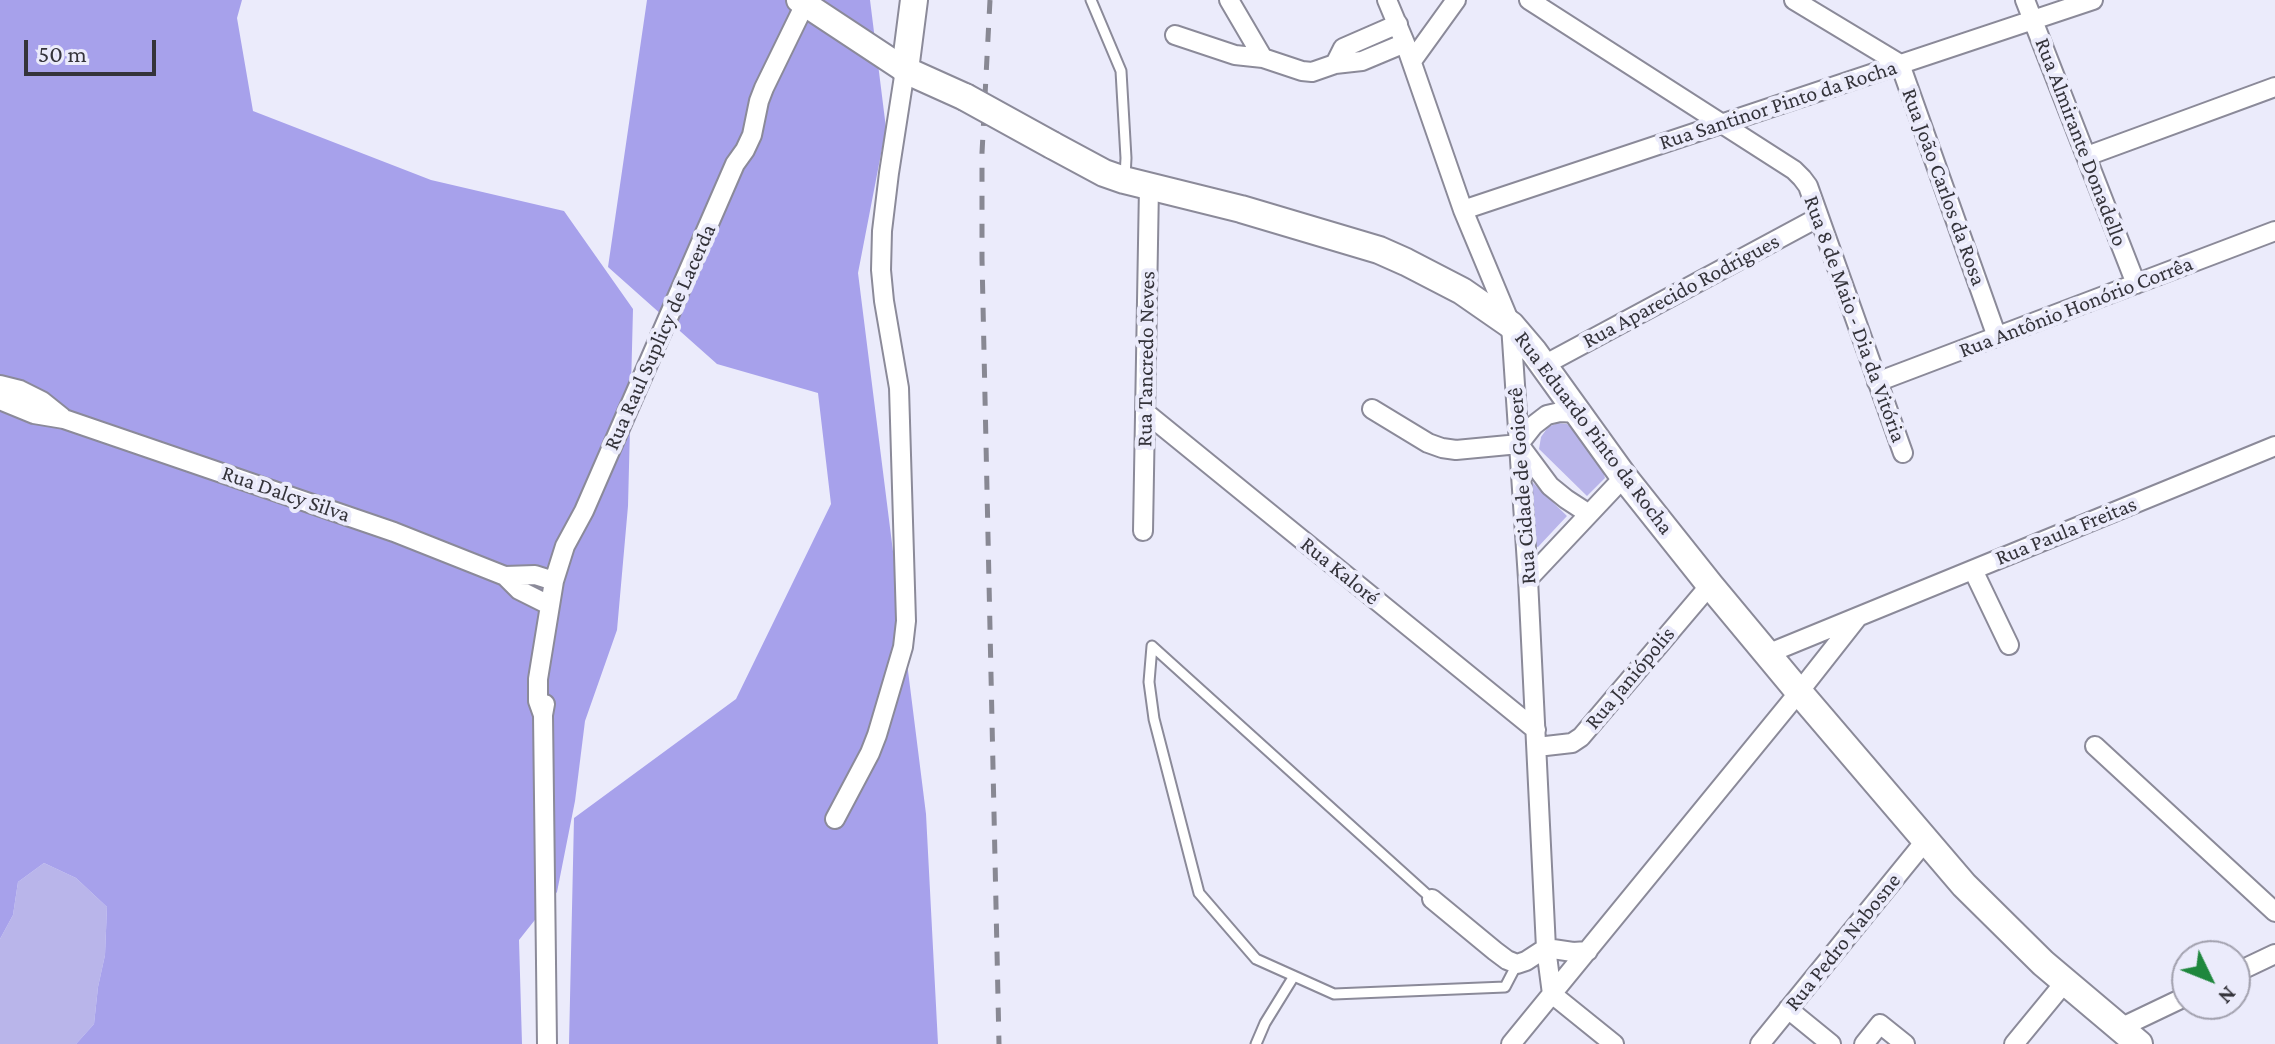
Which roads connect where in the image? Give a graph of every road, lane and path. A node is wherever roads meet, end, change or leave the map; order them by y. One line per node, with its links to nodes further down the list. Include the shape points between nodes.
1 (914, 0): 19 (main road)
2 (1091, 0): 23 (lane, via 1121,71 1126,158)
3 (1229, 0): 15 (street)
4 (1387, 0): 12 (street, Rua Cidade de Goioerê)
5 (1456, 0): 16 (street)
6 (1529, 0): 21 (street, Rua 8 de Maio - Dia da Vitória)
7 (1794, 0): 18 (street, Rua João Carlos da Rosa)
8 (2025, 0): 11 (street, Rua Almirante Donadello)
9 (2093, 0): 11 (street, Rua Santinor Pinto da Rocha)
10 (802, 2): 19 (street); 47 (street, Rua Raul Suplicy de Lacerda, via 774,90 738,145 735,164 584,511 579,541 561,562)
11 (2034, 20): 18 (street, Rua Santinor Pinto da Rocha); 22 (street, Rua Almirante Donadello)
12 (1398, 24): 14 (street, Rua Cidade de Goioerê); 17 (street, via 1343,48)
13 (1175, 35): 15 (street, via 1235,55)
14 (1405, 43): 16 (street, Rua Cidade de Goioerê); 17 (street, via 1362,61)
15 (1263, 58): 17 (street, via 1312,72)
16 (1412, 61): 24 (street, Rua Cidade de Goioerê)
17 (1335, 64)
18 (1900, 64): 21 (street, Rua Santinor Pinto da Rocha); 29 (street, Rua João Carlos da Rosa)
19 (905, 70): 23 (main road, Rua Eduardo Pinto da Rocha, bridge, via 1104,173); 56 (street, via 881,270 899,388 906,621 877,735)
20 (2275, 87): 22 (street)
21 (1722, 123): 24 (street, Rua Santinor Pinto da Rocha); 25 (street, Rua 8 de Maio - Dia da Vitória, via 1794,170 1808,186)
22 (2087, 156): 27 (street, Rua Almirante Donadello)
23 (1137, 183): 28 (main road, Rua Eduardo Pinto da Rocha, via 1379,250 1448,283); 35 (street, Rua Tancredo Neves)
24 (1463, 210): 28 (street, Rua Cidade de Goioerê)
25 (1819, 217): 30 (street, Rua Aparecido Rodrigues); 31 (street, Rua 8 de Maio - Dia da Vitória)
26 (2275, 231): 27 (street, Rua Antônio Honório Corrêa)
27 (2136, 284): 29 (street, Rua Antônio Honório Corrêa)
28 (1511, 325): 30 (main road, Rua Eduardo Pinto da Rocha); 38 (street, Rua Cidade de Goioerê)
29 (1997, 337): 31 (street, Rua Antônio Honório Corrêa)
30 (1544, 365): 36 (main road, Rua Eduardo Pinto da Rocha)
31 (1877, 382): 40 (street, Rua 8 de Maio - Dia da Vitória)
32 (0, 385): 37 (street, Rua Dalcy Silva, via 42,401)
33 (0, 400): 37 (street, Rua Dalcy Silva)
34 (1372, 409): 38 (street, via 1442,448)
35 (1145, 412): 43 (street, Rua Tancredo Neves); 54 (street, Rua Kaloré)
36 (1578, 413): 38 (street, via 1547,415); 41 (main road, Rua Eduardo Pinto da Rocha)
37 (64, 419): 45 (street, Rua Dalcy Silva, via 330,508)
38 (1519, 444): 42 (street, via 1550,486); 46 (street, Rua Cidade de Goioerê)
39 (2275, 446): 44 (street, Rua Paula Freitas)
40 (1903, 453)
41 (1624, 477): 42 (street); 48 (main road, Rua Eduardo Pinto da Rocha)
42 (1589, 514): 46 (street)
43 (1143, 531)
44 (1973, 570): 50 (street, Rua Paula Freitas); 51 (street)
45 (505, 576): 47 (street, Rua Dalcy Silva, via 535,575); 49 (street, Rua Dalcy Silva)
46 (1528, 579): 54 (street, Rua Cidade de Goioerê)
47 (554, 581): 49 (street, Rua Raul Suplicy de Lacerda)
48 (1710, 585): 52 (main road, Rua Eduardo Pinto da Rocha); 54 (street, Rua Janiópolis, via 1581,737 1572,743)
49 (549, 605): 71 (street, Rua Raul Suplicy de Lacerda, via 543,658)
50 (1858, 617): 52 (street, Rua Paula Freitas); 53 (street, Rua Paula Freitas)
51 (2009, 645)
52 (1767, 654): 53 (main road, Rua Eduardo Pinto da Rocha)
53 (1799, 692): 57 (main road, Rua Eduardo Pinto da Rocha); 61 (street, Rua Paula Freitas)
54 (1536, 738): 60 (street, Rua Cidade de Goioerê)
55 (2095, 746): 59 (street)
56 (835, 819)
57 (1926, 840): 66 (main road, Rua Eduardo Pinto da Rocha, via 1990,912); 69 (street, Rua Pedro Nabosne)
58 (1432, 899): 63 (street); 65 (lane, via 1152,646 1154,719 1199,893 1256,959)
59 (2275, 912)
60 (1546, 948): 61 (street); 63 (street); 67 (street, Rua Cidade de Goioerê)
61 (1588, 951): 67 (street, Rua Paula Freitas)
62 (2275, 954): 64 (street)
63 (1517, 964): 65 (lane, via 1505,987 1334,994)
64 (2251, 965)
65 (1294, 976): 72 (lane)
66 (2065, 982): 70 (main road, Rua Eduardo Pinto da Rocha); 79 (street)
67 (1552, 994): 73 (street, Rua Paula Freitas); 74 (street)
68 (2171, 1007): 70 (street)
69 (1788, 1009): 75 (street, Rua Pedro Nabosne); 76 (street)
70 (2130, 1036)
71 (547, 1044)
72 (1256, 1044)
73 (1511, 1044)
74 (1614, 1044)
75 (1760, 1044)
76 (1831, 1044)
77 (1864, 1044): 78 (street, via 1880,1024)
78 (1905, 1044)
79 (2014, 1044)

